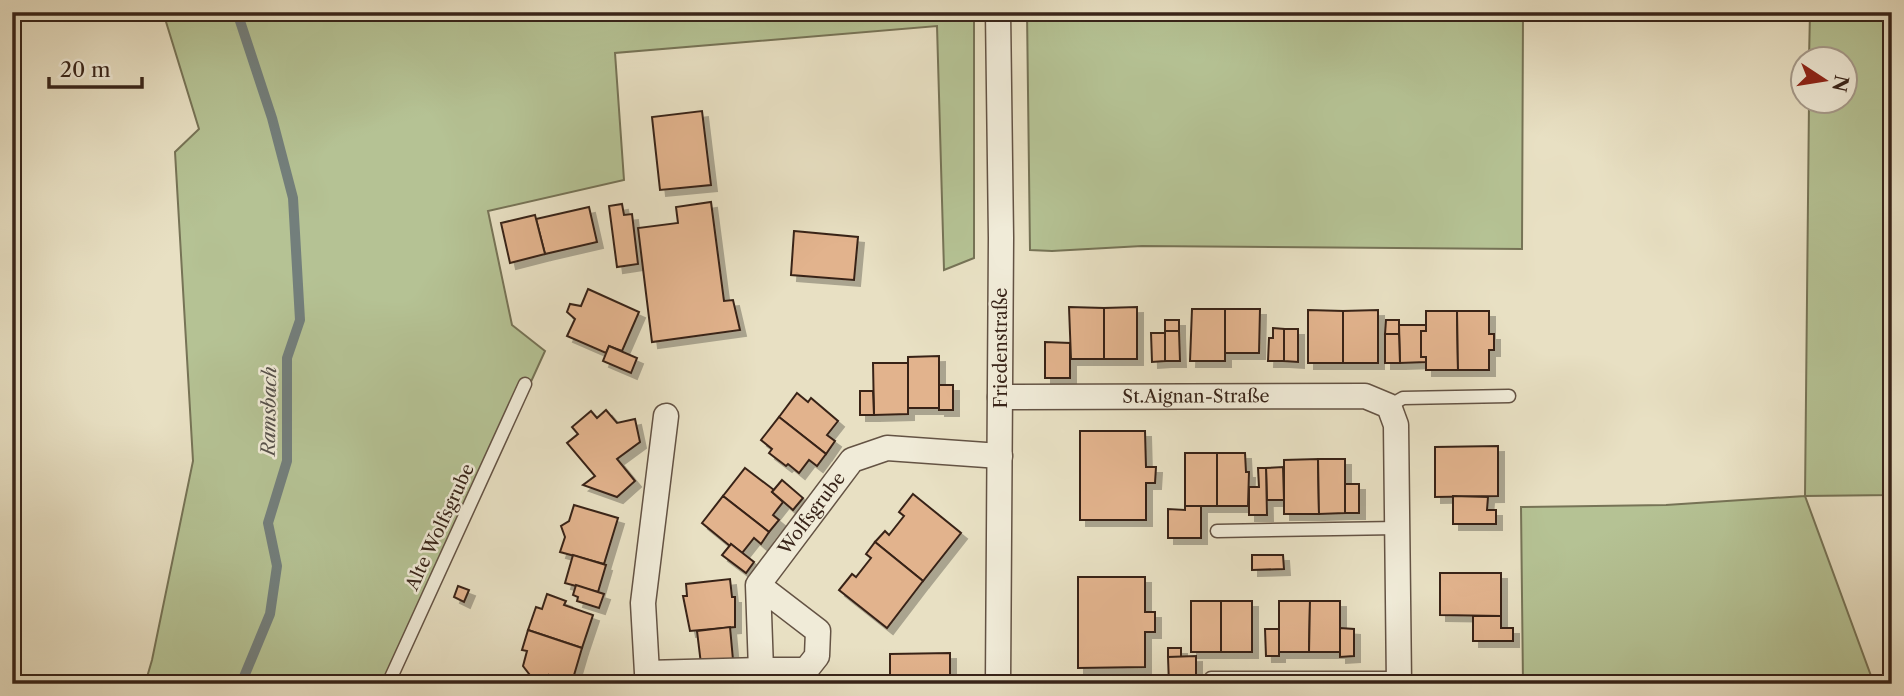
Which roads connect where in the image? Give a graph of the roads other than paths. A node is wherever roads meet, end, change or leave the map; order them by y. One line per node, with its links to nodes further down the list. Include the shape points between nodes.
1 (998, 12): 4 (street, Friedenstraße)
2 (525, 384): 15 (lane, Alte Wolfsgrube)
3 (1508, 396): 5 (lane, via 1403,398)
4 (1000, 397): 5 (street, St.Aignan-Straße, via 1365,396); 7 (street, Friedenstraße)
5 (1389, 406): 8 (street, via 1396,425)
6 (666, 416): 13 (street, via 643,603)
7 (1000, 456): 10 (street, Wolfsgrube, via 887,448 852,460); 16 (street, Friedenstraße)
8 (1398, 528): 9 (lane); 14 (street)
9 (1217, 531)
10 (758, 585): 11 (street); 11 (street, via 818,631 817,656 806,670)
11 (761, 670): 13 (street)
12 (1211, 678): 14 (lane)
13 (648, 679)
14 (1399, 681)
15 (388, 684)
16 (998, 684)

